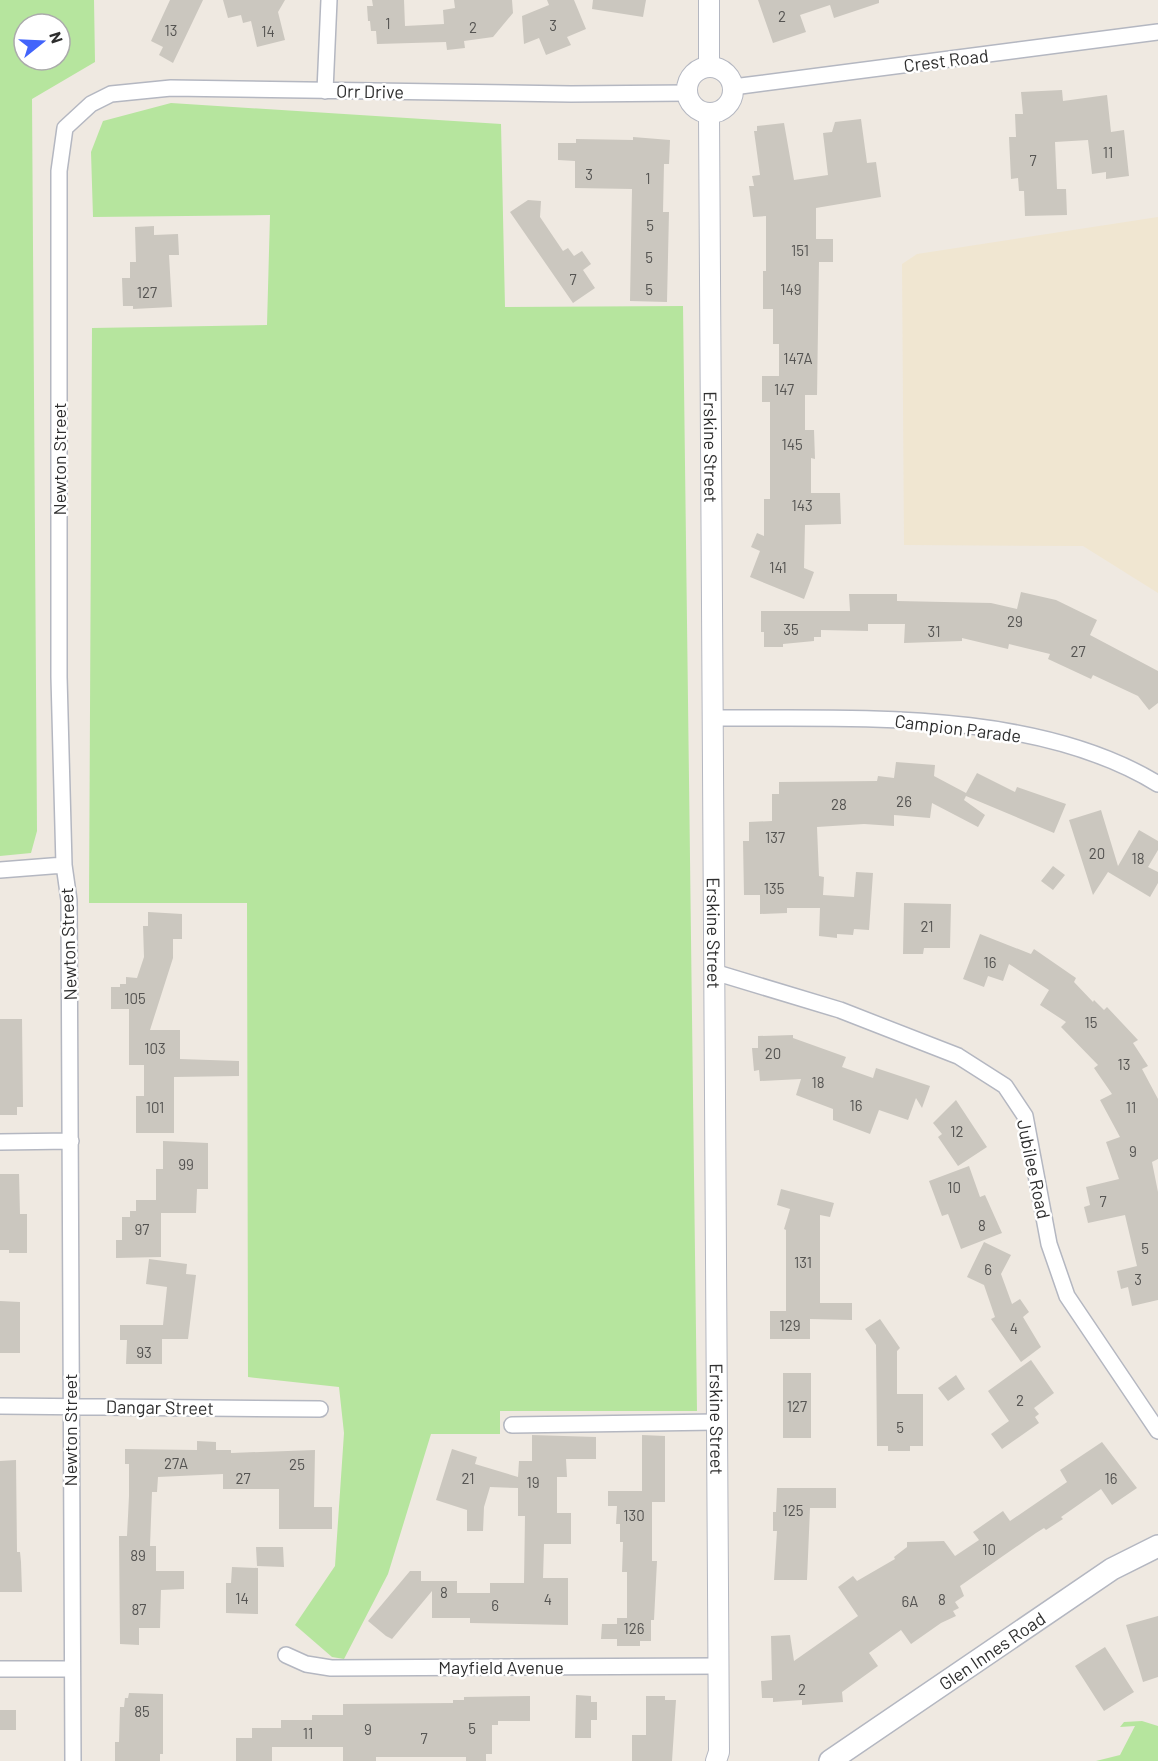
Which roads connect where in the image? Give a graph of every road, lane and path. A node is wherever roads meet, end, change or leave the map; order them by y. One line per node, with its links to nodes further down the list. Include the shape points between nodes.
1 (329, 0): 6 (street)
2 (709, 0): 4 (street)
3 (1158, 32): 5 (street, Crest Road)
4 (710, 67): 5 (street, via 725,72); 7 (street, via 692,75)
5 (733, 87): 8 (street, via 728,106)
6 (325, 90): 7 (street, Orr Drive); 9 (street, Orr Drive, via 171,88 111,94 91,104)
7 (687, 93): 8 (street, via 694,108)
8 (709, 114): 10 (street, Erskine Street)
9 (65, 128): 12 (street, Newton Street, via 59,171 59,677)
10 (713, 718): 11 (street, Campion Parade, via 922,720 985,728 1040,738 1100,757); 14 (street, Erskine Street)
11 (1158, 784)
12 (64, 865): 13 (street); 15 (street, Newton Street, via 69,900)
13 (0, 870)
14 (714, 972): 20 (street, Erskine Street); 22 (street, Jubilee Road, via 873,1022 958,1056 1005,1086 1025,1116 1049,1244 1067,1296)
15 (70, 1141): 16 (street); 18 (street, Newton Street)
16 (0, 1142)
17 (0, 1406): 18 (street, Dangar Street)
18 (70, 1406): 19 (street, Dangar Street); 27 (street, Newton Street)
19 (320, 1409)
20 (717, 1422): 21 (street); 25 (street, Erskine Street)
21 (512, 1425)
22 (1158, 1431)
23 (1158, 1546): 30 (main road, Glen Innes Road, via 1112,1569)
24 (286, 1655): 25 (street, Mayfield Avenue, via 306,1664 332,1668)
25 (718, 1666): 28 (street, Erskine Street)
26 (0, 1669): 27 (street)
27 (72, 1669): 29 (street, Newton Street)
28 (719, 1758)
29 (73, 1761)
30 (830, 1761)

